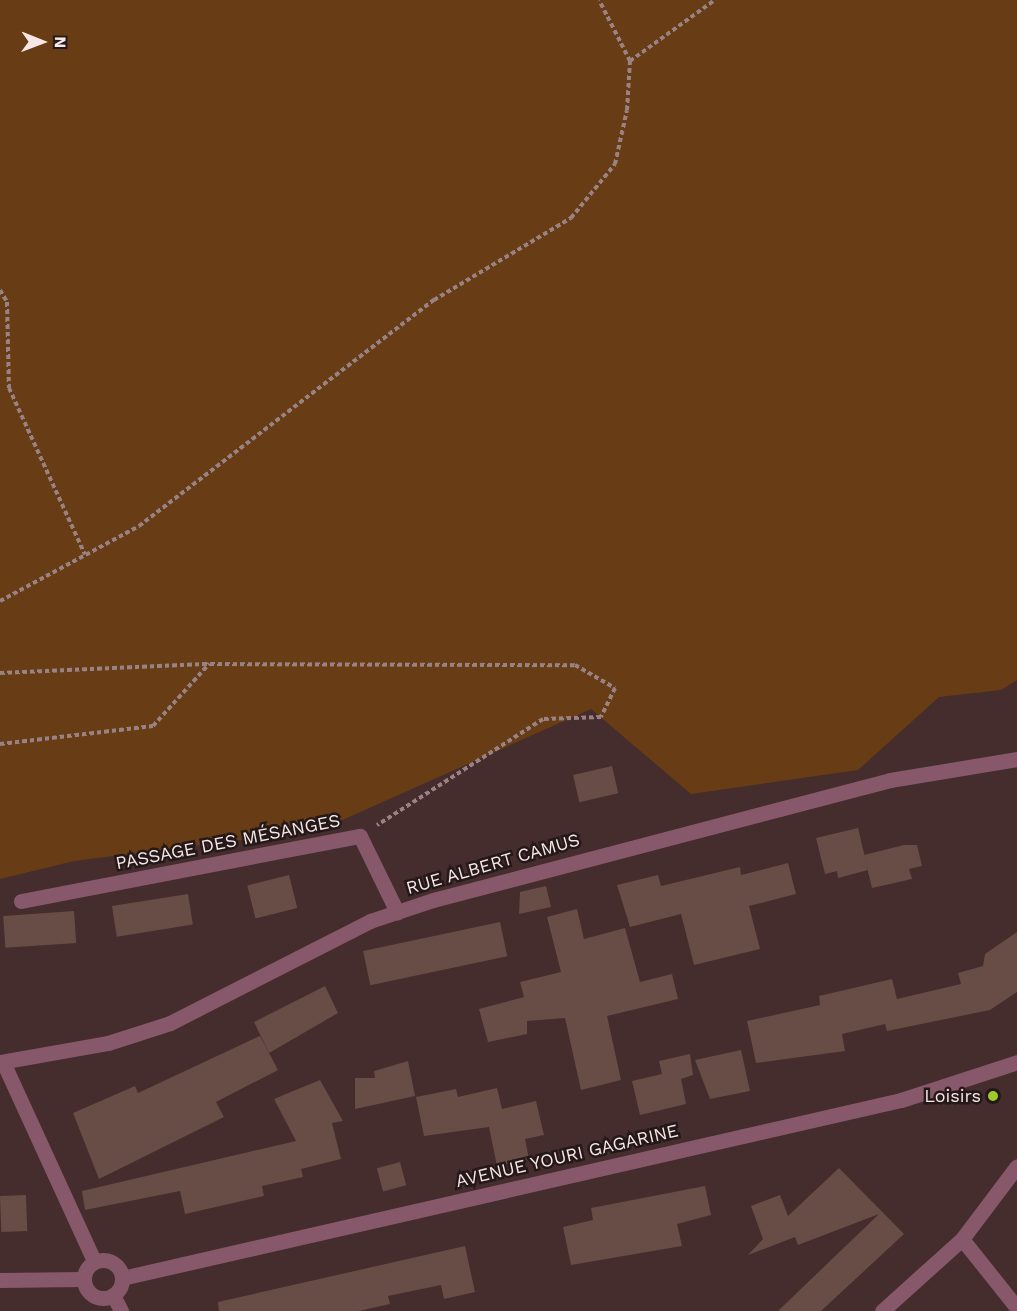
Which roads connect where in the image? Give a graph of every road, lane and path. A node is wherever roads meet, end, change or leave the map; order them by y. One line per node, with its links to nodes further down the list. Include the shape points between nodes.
1 (599, 0): 3 (path)
2 (716, 0): 3 (path)
3 (630, 61): 5 (path, via 627,110 615,164 571,218 434,300 140,526)
4 (0, 290): 5 (path, via 7,302 9,388)
5 (85, 555): 6 (path)
6 (0, 601)
7 (210, 664): 8 (path); 9 (path, via 153,726); 11 (path, via 575,664 615,688 601,717 543,719)
8 (0, 673)
9 (0, 744)
10 (1017, 759): 13 (street, RUE ALBERT CAMUS, via 891,780)
11 (360, 836): 12 (street, PASSAGE DES MÉSANGES); 13 (street, PASSAGE DES MÉSANGES)
12 (21, 901)
13 (397, 912): 14 (street, RUE ALBERT CAMUS, via 170,1023 108,1042)
14 (2, 1062): 18 (street)
15 (1017, 1062): 19 (street, AVENUE YOURI GAGARINE, via 901,1100)
16 (1017, 1166): 17 (street)
17 (962, 1239): 23 (street); 25 (street)
18 (94, 1261): 19 (street, via 115,1263); 20 (street)
19 (122, 1278): 22 (street)
20 (83, 1279): 21 (street); 22 (street, via 94,1296)
21 (0, 1280)
22 (113, 1295): 24 (street)
23 (1017, 1308)
24 (121, 1311)
25 (882, 1311)

